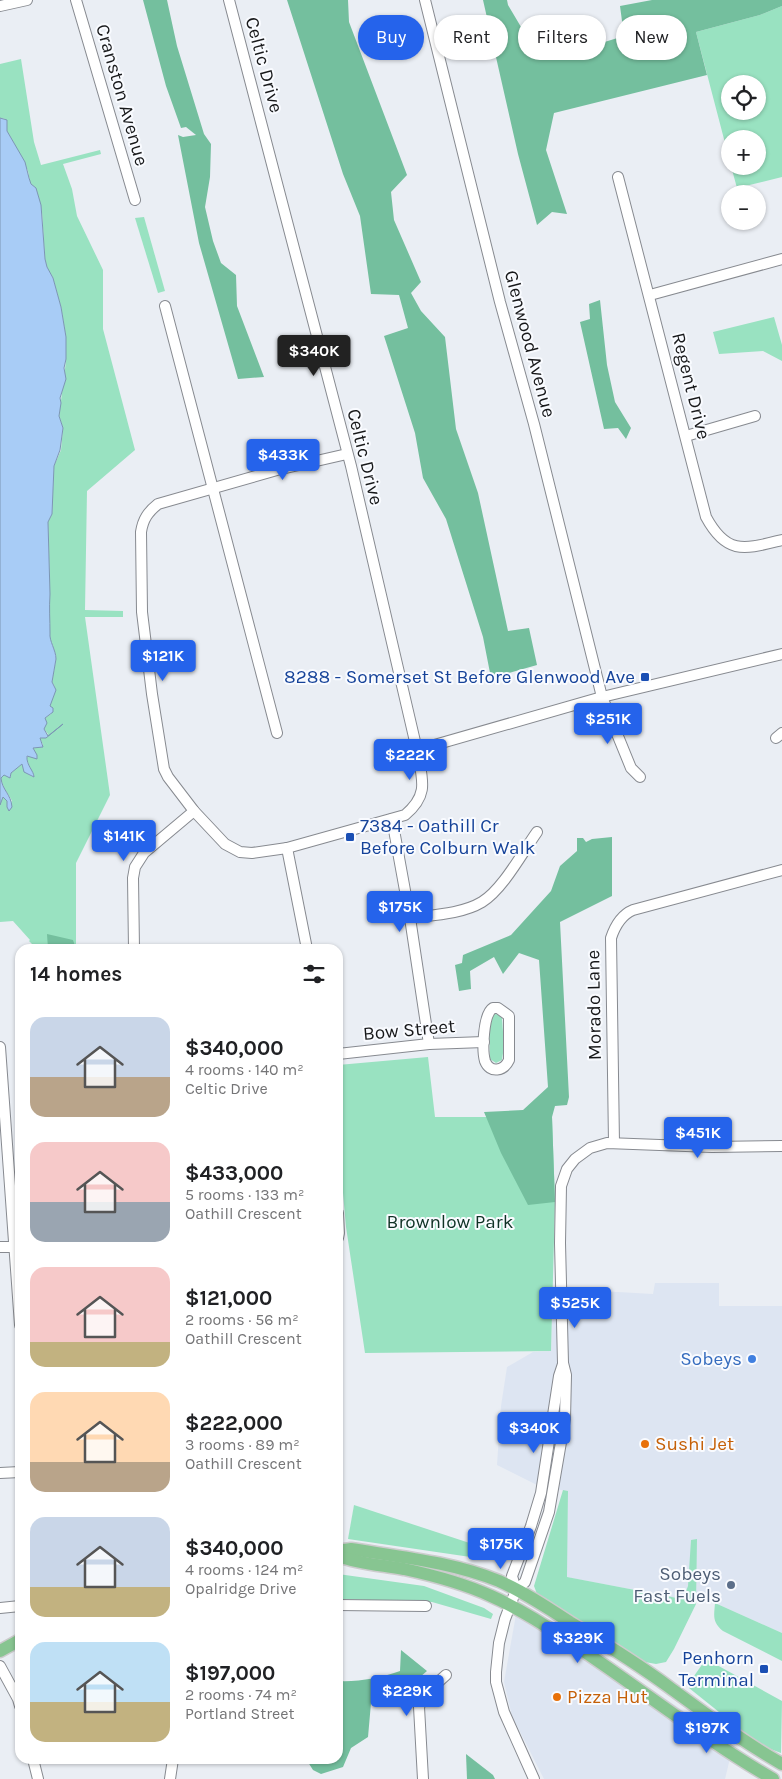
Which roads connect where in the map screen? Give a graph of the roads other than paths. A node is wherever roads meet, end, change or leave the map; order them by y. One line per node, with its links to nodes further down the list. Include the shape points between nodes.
1 (27, 0): 5 (street)
2 (76, 0): 7 (street, Cranston Avenue)
3 (229, 0): 13 (street, Celtic Drive)
4 (425, 0): 17 (street, Glenwood Avenue)
5 (0, 6)
6 (618, 177): 9 (street, Regent Drive)
7 (135, 200)
8 (782, 259): 9 (street)
9 (650, 295): 12 (street, Regent Drive)
10 (165, 306): 14 (street)
11 (755, 416): 12 (street)
12 (686, 436): 15 (street, Regent Drive, via 706,517 717,534 732,546 745,548)
13 (347, 454): 14 (street, Celtic Drive); 19 (street, Celtic Drive)
14 (214, 488): 18 (street); 21 (street, Celtic Drive, via 158,504 146,516 141,532 142,612 163,763 168,777)
15 (782, 540)
16 (782, 654): 17 (street)
17 (602, 698): 19 (street); 20 (street, Glenwood Avenue, via 631,768)
18 (277, 733)
19 (417, 750): 22 (street, Celtic Drive, via 423,790 414,808)
20 (640, 777)
21 (194, 811): 24 (street, Celtic Drive, via 231,848 252,853); 27 (street, via 138,860 133,878)
22 (392, 819): 24 (street, Celtic Drive); 26 (street)
23 (537, 832): 26 (street, via 497,890 480,903 452,912)
24 (287, 848): 28 (street)
25 (782, 870): 33 (street, Morado Lane, via 633,910 618,923 611,938)
26 (410, 918): 30 (street)
27 (133, 944)
28 (306, 944)
29 (484, 1042): 29 (street, Bow Street, via 488,1066 497,1069 506,1066 509,1060 509,1016 498,1008 489,1011); 30 (street, Bow Street)
30 (430, 1044): 32 (street, Bow Street)
31 (0, 1048): 35 (street)
32 (343, 1053)
33 (614, 1143): 34 (street); 38 (street, via 595,1146 579,1155 567,1169 561,1186)
34 (782, 1146)
35 (14, 1247): 36 (street); 37 (street)
36 (0, 1248)
37 (15, 1260)
38 (563, 1364): 43 (street, via 541,1493 512,1576); 43 (street, via 566,1375 565,1419 549,1512 526,1582)
39 (15, 1472): 40 (street)
40 (0, 1473)
41 (343, 1550): 43 (main road, via 446,1565 498,1581)
42 (343, 1558): 43 (main road, via 405,1569 481,1592)
43 (513, 1598): 55 (main road, via 584,1631 755,1749); 59 (street, via 499,1643 496,1682 504,1712); 60 (main road, via 535,1618 732,1755)
44 (343, 1605): 46 (street)
45 (15, 1606): 47 (street)
46 (426, 1606)
47 (0, 1608)
48 (15, 1643): 49 (main road)
49 (0, 1651)
50 (0, 1666): 52 (street)
51 (446, 1675): 58 (street, via 424,1695 419,1707)
52 (15, 1694)
53 (34, 1764): 56 (street)
54 (172, 1764): 57 (street)
55 (782, 1764)
56 (38, 1779)
57 (170, 1779)
58 (423, 1779)
59 (534, 1779)
60 (773, 1779)

